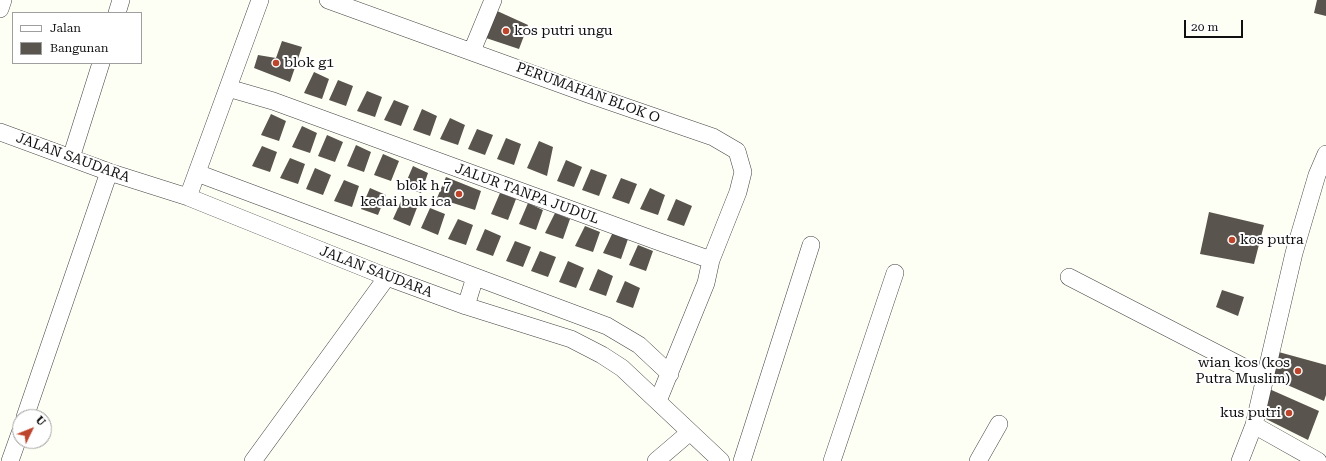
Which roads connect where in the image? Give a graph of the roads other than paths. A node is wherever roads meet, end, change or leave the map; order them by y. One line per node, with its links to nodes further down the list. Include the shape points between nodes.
1 (3, 0): 6 (street)
2 (121, 0): 7 (street)
3 (260, 0): 10 (street)
4 (328, 0): 8 (street, PERUMAHAN BLOK O)
5 (493, 0): 8 (street)
6 (0, 9)
7 (117, 12)
8 (472, 51): 18 (street, PERUMAHAN BLOK O, via 713,137 737,151 743,172 738,192)
9 (101, 64): 13 (street)
10 (228, 88): 15 (street); 18 (street, JALUR TANPA JUDUL, via 273,101)
11 (0, 132): 13 (street, JALAN SAUDARA)
12 (1326, 154): 25 (street, via 1294,253)
13 (71, 158): 14 (street, JALAN SAUDARA)
14 (109, 172): 16 (street, JALAN SAUDARA); 27 (street)
15 (197, 174): 16 (street); 21 (street)
16 (188, 197): 20 (street, JALAN SAUDARA)
17 (811, 245): 36 (street)
18 (711, 260): 24 (street, via 706,283)
19 (895, 273): 37 (street)
20 (387, 277): 23 (street, JALAN SAUDARA); 33 (street)
21 (475, 277): 23 (street); 24 (street, via 607,326 639,345)
22 (1069, 277): 25 (street)
23 (466, 306): 26 (street, JALAN SAUDARA, via 571,339 622,368)
24 (670, 374): 26 (street)
25 (1265, 378): 29 (street)
26 (658, 401): 30 (street, JALAN SAUDARA)
27 (28, 409)
28 (998, 424): 38 (street)
29 (1254, 425): 39 (street); 40 (street)
30 (690, 432): 34 (street); 35 (street, JALAN SAUDARA)
31 (14, 449): 32 (street)
32 (10, 461)
33 (253, 461)
34 (656, 461)
35 (721, 461)
36 (742, 461)
37 (832, 461)
38 (978, 461)
39 (1240, 461)
40 (1318, 461)

